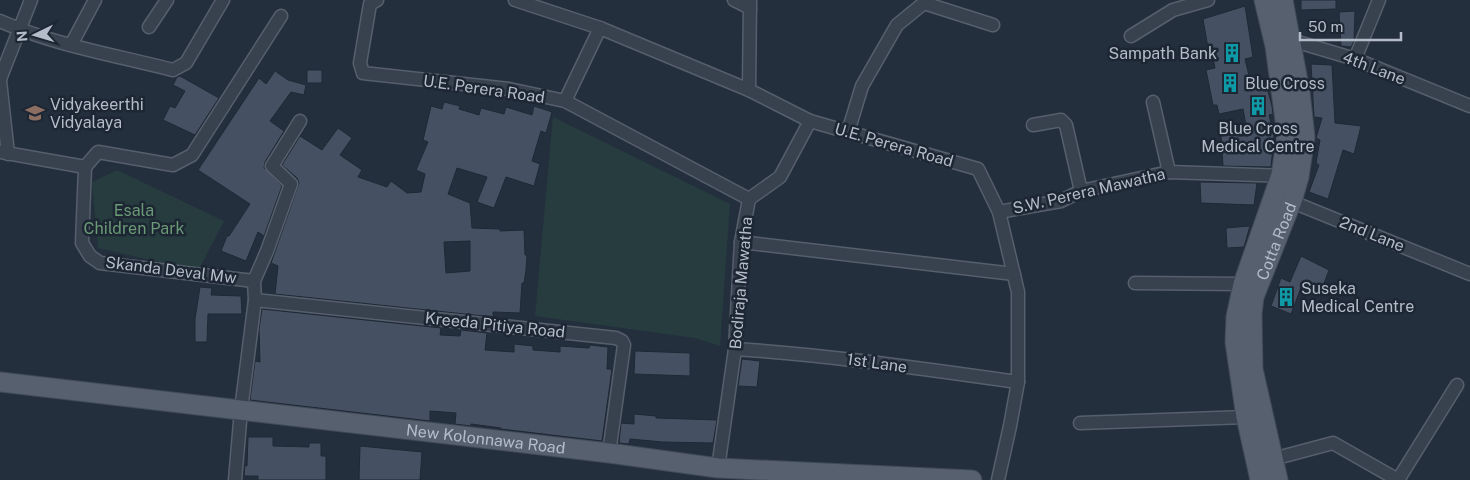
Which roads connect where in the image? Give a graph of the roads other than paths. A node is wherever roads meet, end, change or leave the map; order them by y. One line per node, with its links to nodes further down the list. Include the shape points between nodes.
1 (31, 0): 19 (street)
2 (95, 0): 22 (street)
3 (167, 0): 17 (street)
4 (223, 0): 22 (street, via 186,63 172,70)
5 (377, 0): 26 (street, U.E. Perera Road, via 370,4 360,63 363,73 509,89)
6 (515, 0): 18 (street, U.E. Perera Road)
7 (734, 0): 13 (street)
8 (1208, 0): 20 (street, via 1173,10)
9 (1264, 0): 21 (main road, Cotta Road)
10 (1283, 0): 21 (main road, Cotta Road)
11 (1379, 0): 23 (street)
12 (925, 2): 16 (street); 32 (street, via 897,25 862,86)
13 (750, 4): 25 (street)
14 (281, 16): 34 (street, via 192,155 173,165 98,152)
15 (0, 21): 19 (street)
16 (993, 25)
17 (149, 27)
18 (600, 28): 25 (street, U.E. Perera Road); 26 (street)
19 (19, 29): 22 (street); 24 (street)
20 (1131, 36)
21 (1283, 43): 23 (street, 4th Lane); 36 (main road, Cotta Road, via 1300,92 1304,137)
22 (71, 45)
23 (1356, 59): 28 (street, 4th Lane)
24 (0, 80): 33 (street)
25 (749, 90): 30 (street, U.E. Perera Road)
26 (564, 101): 38 (street, U.E. Perera Road)
27 (1153, 102): 35 (street)
28 (1470, 106)
29 (300, 121): 44 (street, via 272,166 291,184)
30 (810, 121): 32 (street, U.E. Perera Road); 38 (street, Bodiraja Mawatha, via 780,177)
31 (1033, 125): 37 (street, via 1061,120 1066,125)
32 (848, 132): 40 (street, U.E. Perera Road, via 978,169)
33 (4, 153): 34 (street)
34 (85, 167): 44 (street, Skanda Deval Mw, via 82,243 90,256 100,263)
35 (1169, 172): 36 (street, S.W. Perera Mawatha); 37 (street, S.W. Perera Mawatha)
36 (1290, 176): 39 (main road, Cotta Road)
37 (1081, 191): 40 (street, S.W. Perera Mawatha, via 1061,201)
38 (749, 199): 41 (street, Bodiraja Mawatha)
39 (1283, 199): 43 (street, 2nd Lane); 46 (main road, Cotta Road); 56 (main road, Cotta Road, via 1252,314 1253,368)
40 (999, 212): 42 (street, U.E. Perera Road)
41 (741, 242): 42 (street); 48 (street, Bodiraja Mawatha)
42 (1014, 274): 50 (street, U.E. Perera Road, via 1018,292)
43 (1470, 274)
44 (254, 281): 47 (street)
45 (1136, 283): 46 (street)
46 (1243, 284): 53 (main road, Cotta Road, via 1235,342)
47 (255, 300): 52 (street); 55 (street, Kreeda Pitiya Road, via 616,338 624,345)
48 (735, 349): 50 (street, 1st Lane, via 820,356); 57 (street, Bodiraja Mawatha)
49 (0, 382): 52 (main road, New Kolonnawa Road)
50 (1018, 382): 61 (street, U.E. Perera Road)
51 (1457, 385): 64 (street)
52 (241, 410): 55 (main road, New Kolonnawa Road); 59 (street)
53 (1246, 416): 54 (street); 62 (main road, Cotta Road)
54 (1080, 424)
55 (609, 453): 57 (main road, New Kolonnawa Road)
56 (1273, 459): 63 (main road, Cotta Road); 64 (street, via 1333,443)
57 (718, 468): 58 (main road, New Kolonnawa Road)
58 (746, 474): 60 (main road, New Kolonnawa Road)
59 (235, 480)
60 (972, 480)
61 (998, 480)
62 (1260, 480)
63 (1278, 480)
64 (1398, 480)

